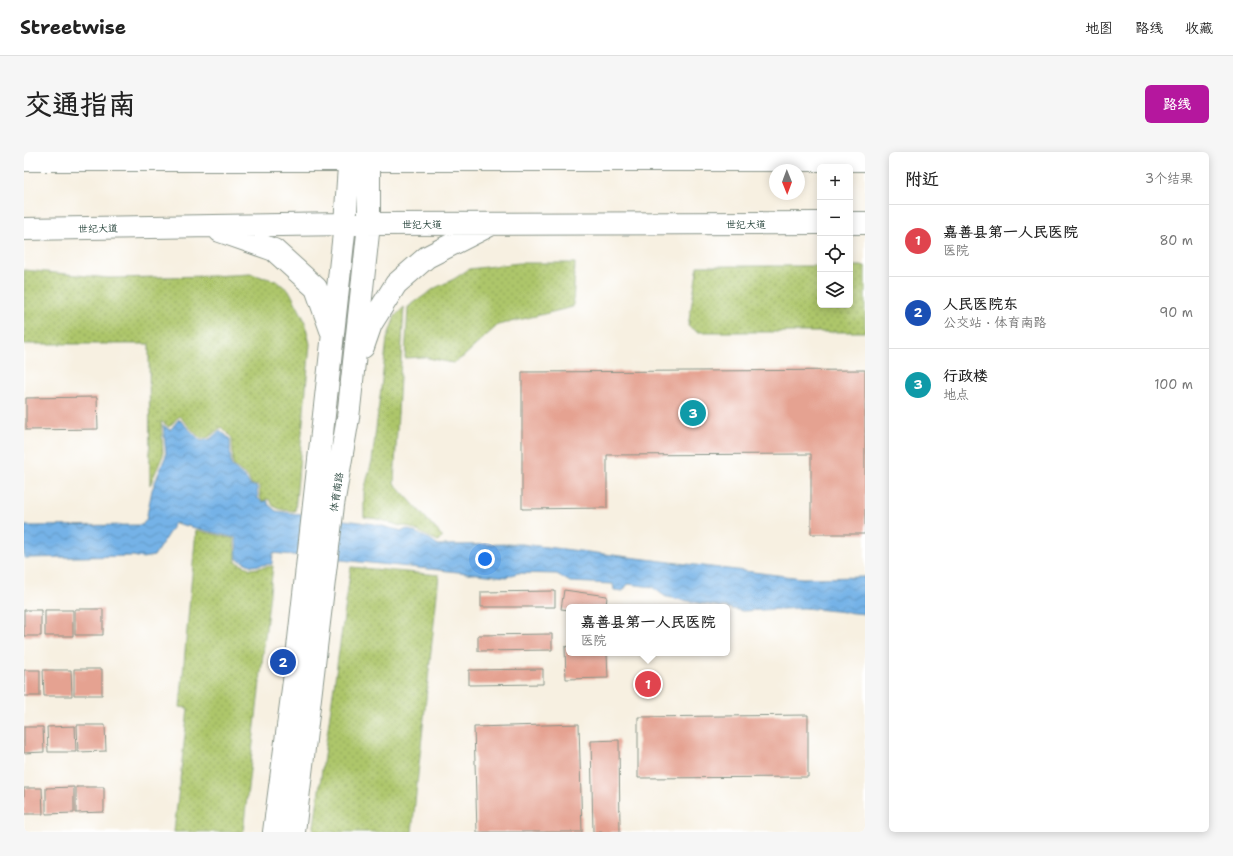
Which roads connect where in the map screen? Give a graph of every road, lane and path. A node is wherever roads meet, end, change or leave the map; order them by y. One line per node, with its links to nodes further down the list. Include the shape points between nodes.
1 (500, 152): 5 (main road)
2 (234, 156): 3 (main road); 4 (main road)
3 (359, 156): 5 (main road); 10 (main road, 体育南路); 11 (main road, 体育南路)
4 (24, 160)
5 (520, 160): 6 (main road)
6 (865, 160)
7 (817, 223): 12 (main road, 世纪大道)
8 (853, 223): 9 (main road)
9 (865, 223)
10 (345, 224): 11 (main road, 世纪大道); 13 (main road, 世纪大道); 15 (main road, 体育南路)
11 (369, 224): 12 (main road, 世纪大道); 16 (main road, 体育南路)
12 (491, 224): 16 (main road, via 427,257 396,284 372,324)
13 (206, 226): 14 (main road, 世纪大道); 15 (main road, via 274,250 316,288 332,333)
14 (24, 229)
15 (330, 361): 17 (main road, 体育南路)
16 (352, 383): 17 (main road, 体育南路, via 348,418)
17 (323, 504): 18 (main road, 体育南路)
18 (315, 578): 19 (main road, 体育南路, via 296,666); 20 (main road, 体育南路)
19 (274, 832)
20 (294, 832)

